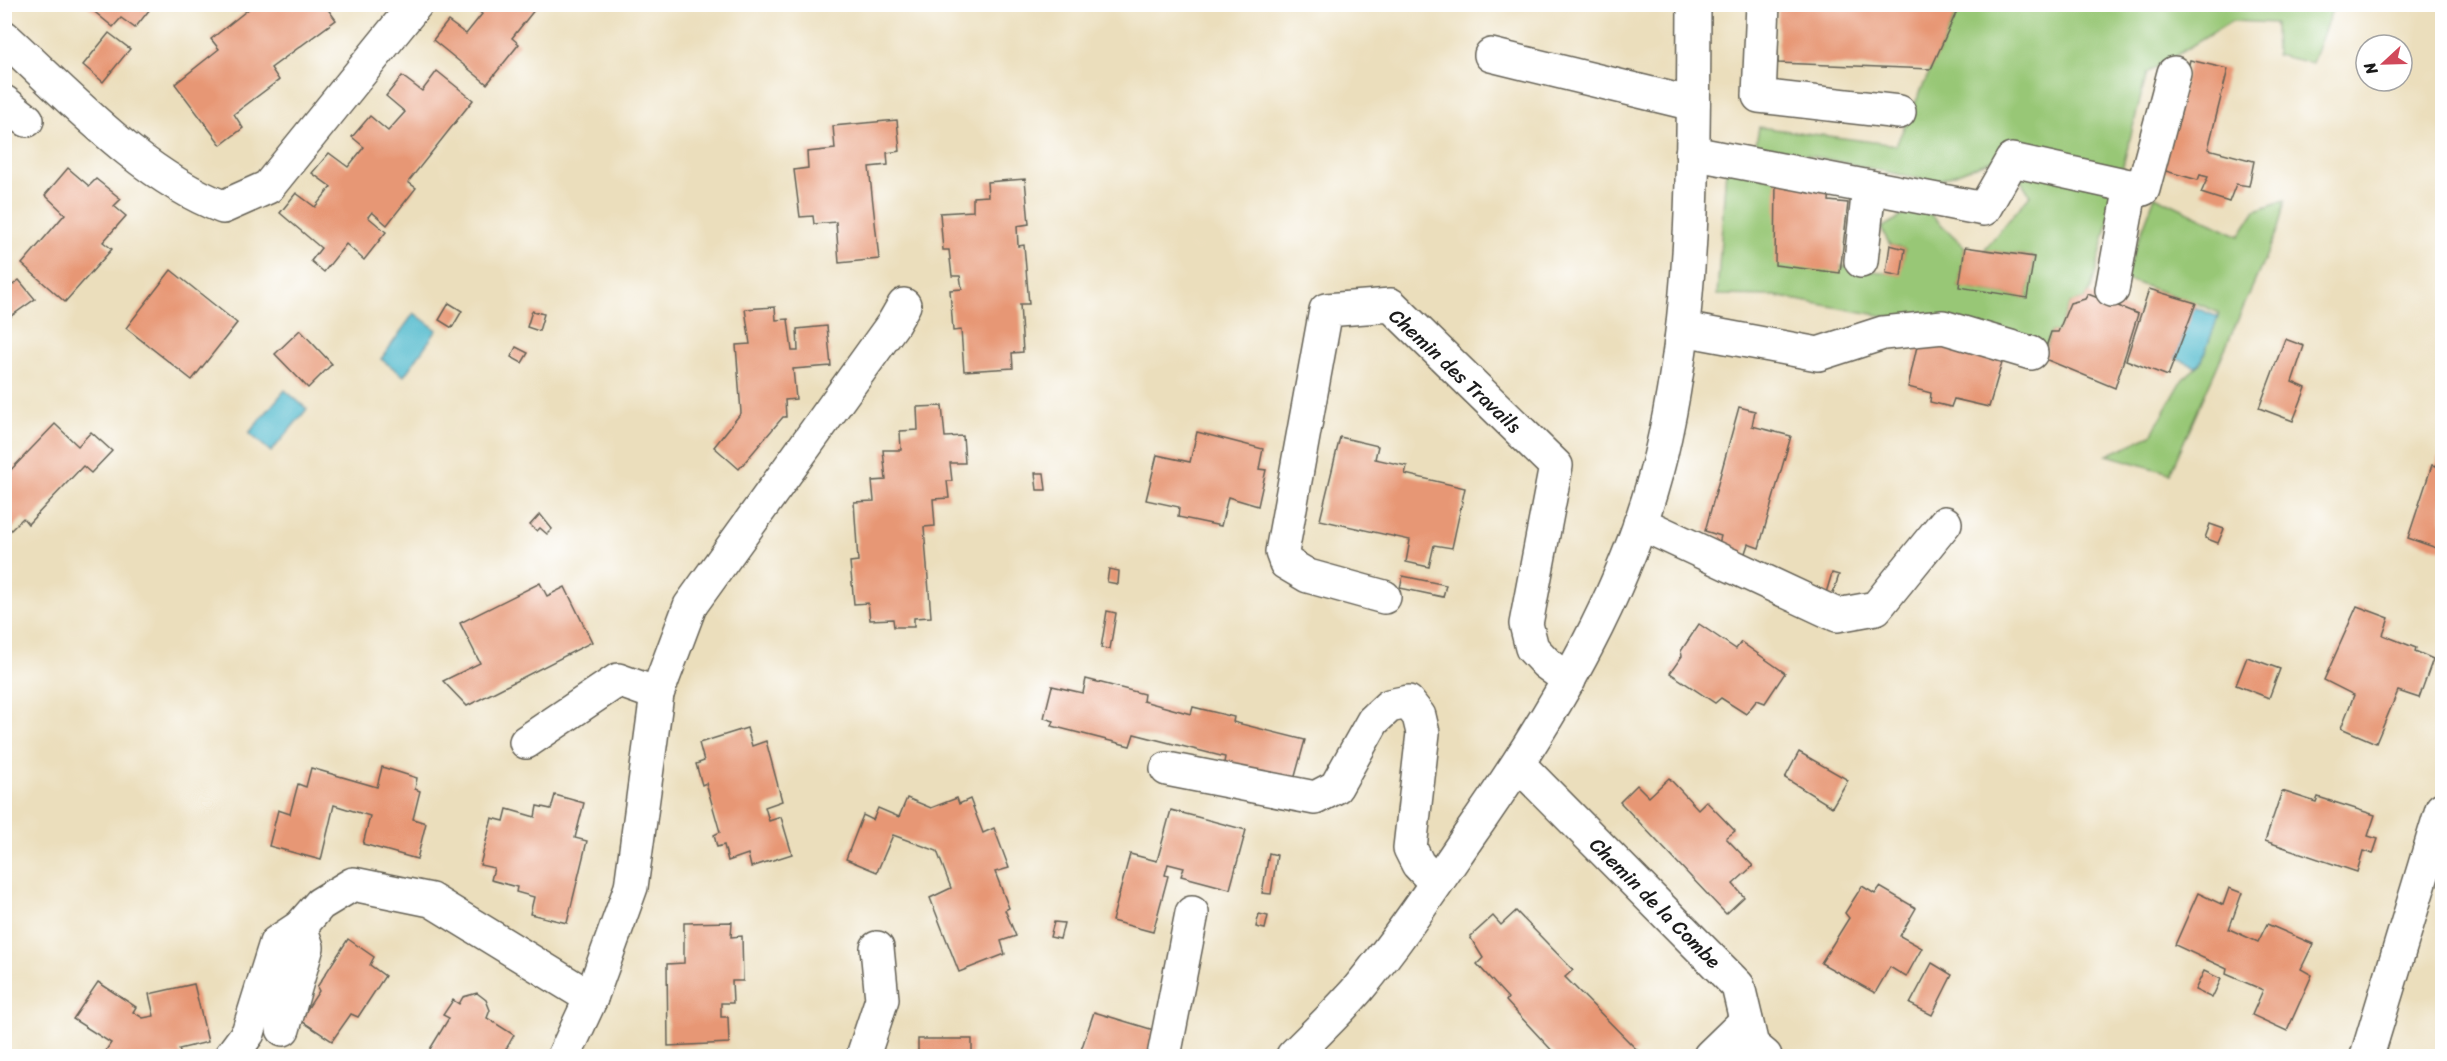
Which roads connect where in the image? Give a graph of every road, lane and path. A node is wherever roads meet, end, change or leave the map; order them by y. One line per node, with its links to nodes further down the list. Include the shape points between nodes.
1 (416, 4): 4 (street, via 268,187 223,207 203,199 132,154)
2 (1694, 4): 7 (street)
3 (1763, 4): 8 (street, via 1759,96)
4 (4, 37)
5 (1491, 56): 7 (street)
6 (2174, 74): 10 (street, via 2143,189)
7 (1693, 104): 9 (street)
8 (1899, 112)
9 (1692, 153): 11 (street); 15 (street)
10 (2131, 186): 11 (street, via 2012,160 1984,209); 13 (street)
11 (1869, 187): 12 (street)
12 (1861, 261)
13 (2112, 290)
14 (904, 305): 21 (street, via 690,606)
15 (1683, 328): 16 (street, via 1818,354 1883,333 1943,327); 17 (street, via 1665,436)
16 (2031, 353)
17 (1640, 523): 18 (street, via 1837,615 1876,608); 20 (street, via 1612,593)
18 (1945, 523)
19 (1384, 597): 20 (street, Chemin des Travails, via 1308,576 1286,563 1282,552 1326,310 1391,305 1556,466 1526,624 1532,648)
20 (1569, 680): 23 (street)
21 (657, 694): 22 (street, via 618,680); 30 (street, via 631,886)
22 (526, 742)
23 (1519, 765): 26 (street); 31 (street, Chemin de la Combe, via 1738,986)
24 (1167, 769): 26 (street, via 1316,798 1336,787 1372,722 1389,706 1408,702 1419,716 1423,733 1410,848 1418,864)
25 (2442, 809): 40 (street)
26 (1436, 883): 37 (street, via 1358,989)
27 (1192, 913): 36 (street)
28 (300, 927): 30 (street, via 320,904 353,884 431,900); 32 (street, via 307,947); 33 (street, via 276,943 248,1033)
29 (877, 948): 35 (street, via 882,999)
30 (591, 998): 34 (street)
31 (1746, 1020): 38 (street); 39 (street, Chemin de la Combe, via 1752,1045)
32 (283, 1029)
33 (231, 1056)
34 (564, 1056)
35 (863, 1056)
36 (1164, 1056)
37 (1293, 1056)
38 (1710, 1056)
39 (1765, 1056)
40 (2367, 1056)

